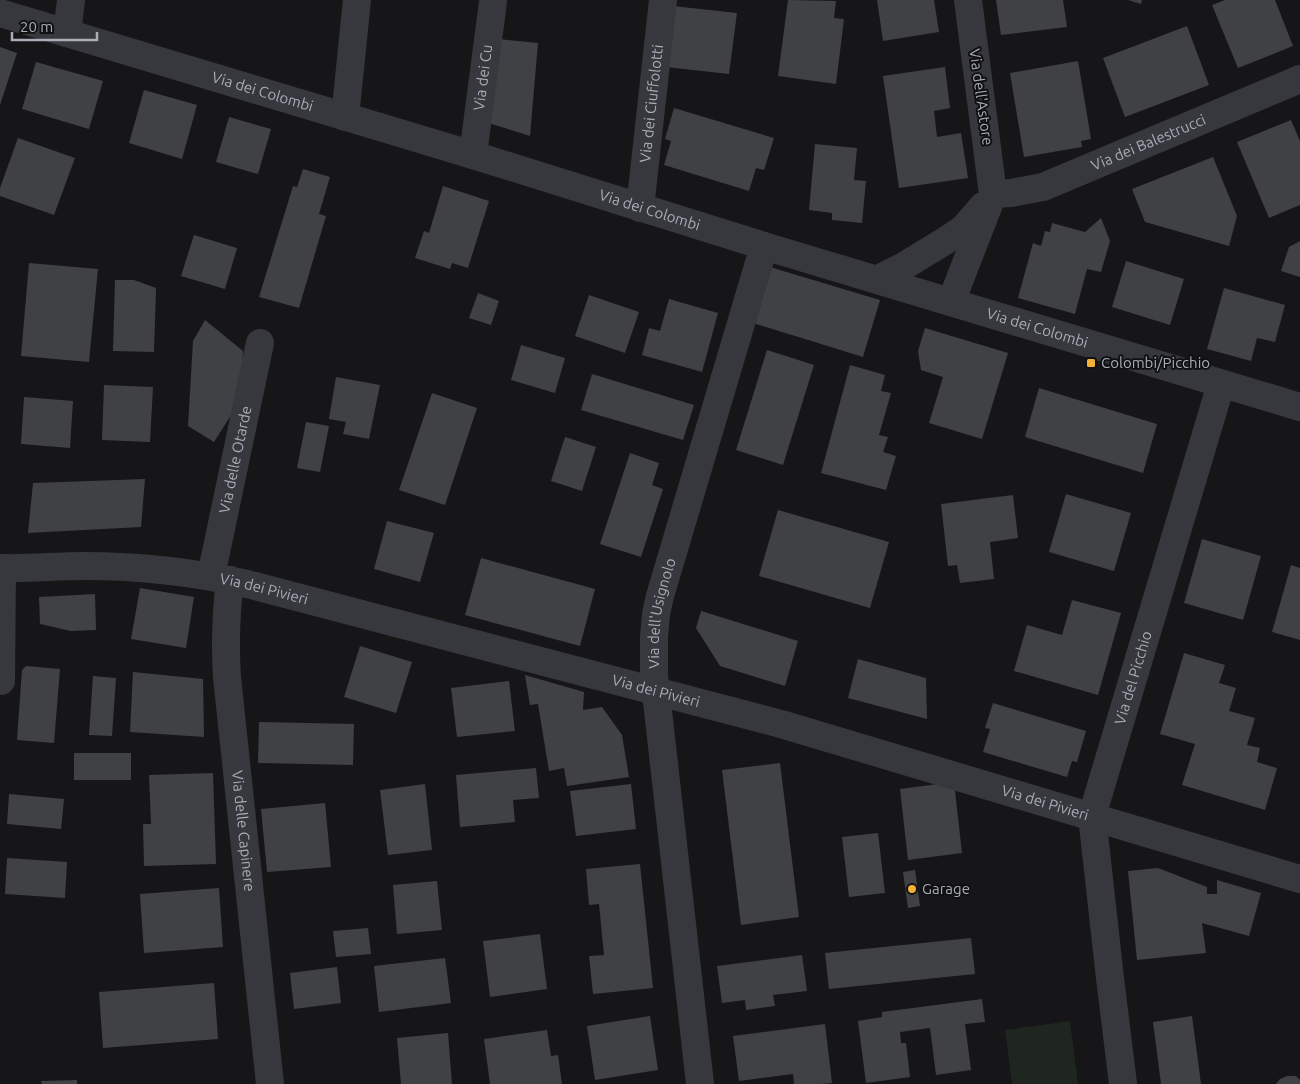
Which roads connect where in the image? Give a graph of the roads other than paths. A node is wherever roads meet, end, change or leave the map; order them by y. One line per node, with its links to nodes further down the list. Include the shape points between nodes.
1 (71, 0): 7 (street)
2 (357, 0): 9 (street)
3 (663, 0): 12 (street, Via dei Ciuffolotti)
4 (968, 0): 11 (street, Via dell'Astore)
5 (493, 2): 10 (street, Via dei Cu)
6 (0, 13): 7 (street, Via dei Colombi)
7 (68, 33): 9 (street, Via dei Colombi)
8 (1300, 79): 11 (street, Via dei Balestrucci, via 1043,187)
9 (345, 117): 10 (street, Via dei Colombi)
10 (473, 155): 12 (street, Via dei Colombi)
11 (993, 194): 14 (street, via 964,228); 15 (street)
12 (640, 208): 13 (street, Via dei Colombi)
13 (764, 246): 14 (street, Via dei Colombi); 22 (street, Via dell'Usignolo, via 660,596 654,637)
14 (878, 279): 15 (street, Via dei Colombi)
15 (951, 302): 17 (street, Via dei Colombi)
16 (260, 343): 20 (street, Via delle Otarde)
17 (1221, 384): 18 (street, Via dei Colombi); 23 (street, Via del Picchio)
18 (1300, 407)
19 (1, 568): 20 (street, Via dei Pivieri, via 107,566 159,569); 21 (street)
20 (220, 578): 22 (street, Via dei Pivieri); 25 (street, Via delle Capinere, via 226,617 227,677)
21 (1, 681)
22 (656, 691): 23 (street, Via dei Pivieri, via 782,724); 26 (street, Via dell'Usignolo)
23 (1092, 816): 24 (street, Via dei Pivieri); 27 (street, Via del Picchio)
24 (1300, 879)
25 (270, 1084)
26 (700, 1084)
27 (1123, 1084)

